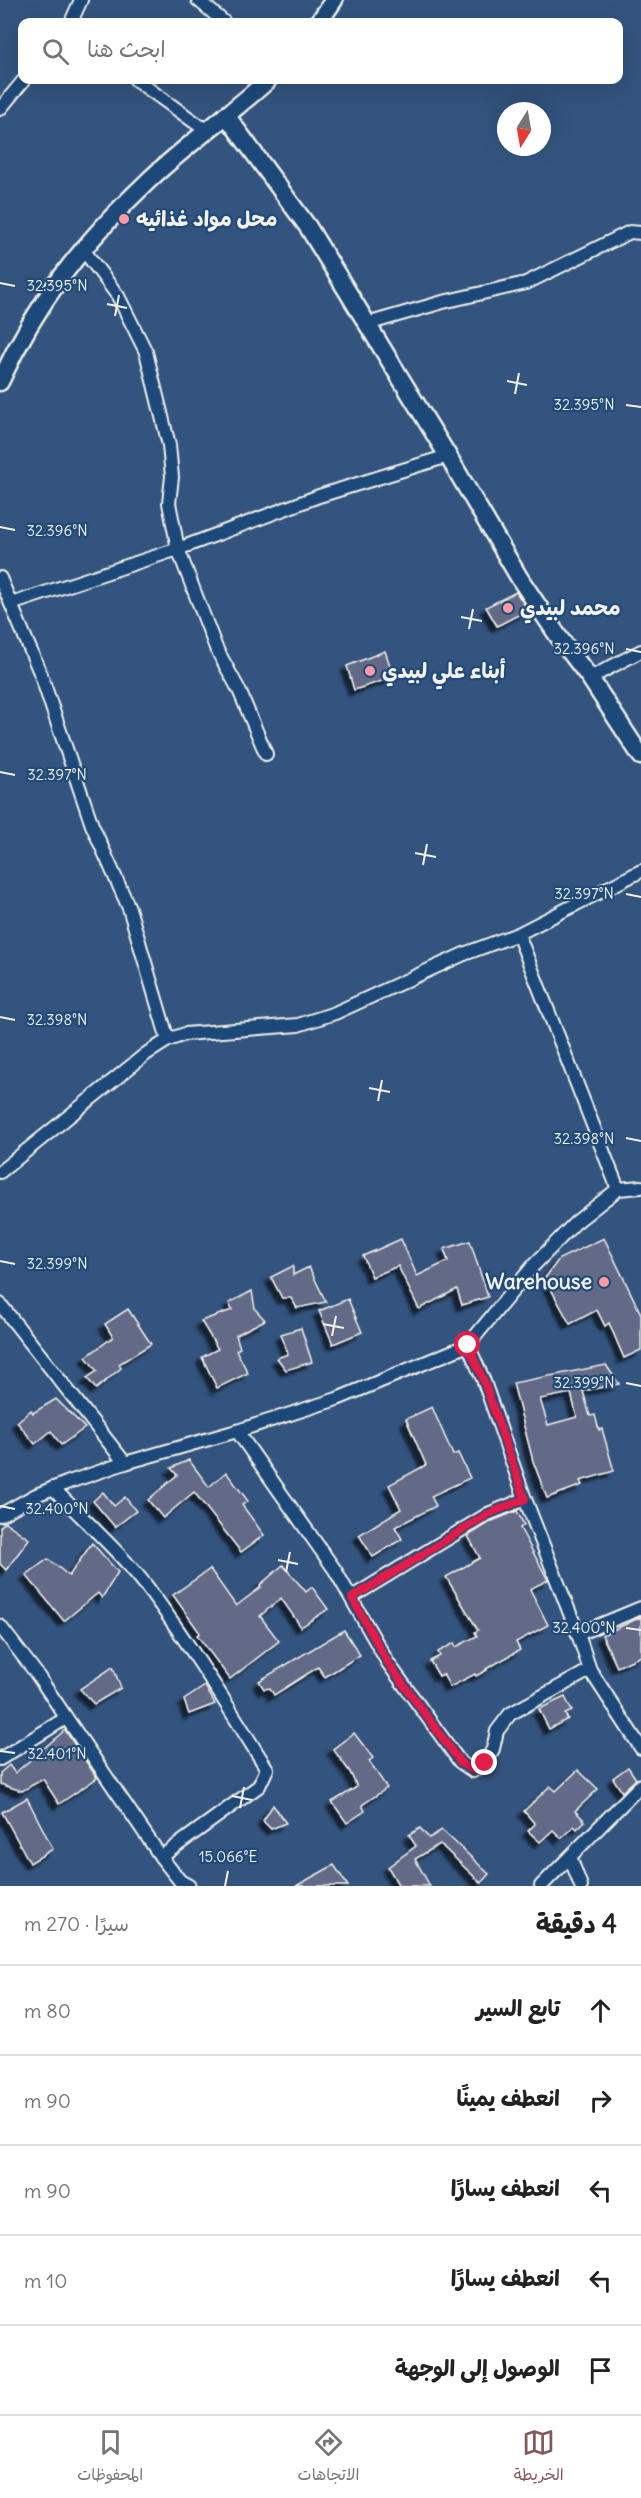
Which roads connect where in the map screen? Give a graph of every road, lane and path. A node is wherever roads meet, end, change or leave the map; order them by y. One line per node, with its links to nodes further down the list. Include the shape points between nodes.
1 (81, 0): 4 (street)
2 (198, 0): 5 (street)
3 (334, 0): 6 (street)
4 (73, 18)
5 (219, 18)
6 (322, 18)
7 (21, 84): 10 (street)
8 (142, 84): 12 (street)
9 (263, 84): 11 (street)
10 (0, 109)
11 (226, 115): 12 (street); 15 (street, via 308,227)
12 (207, 131): 14 (street, via 146,182)
13 (641, 233): 15 (street, via 630,232 526,283)
14 (82, 248): 16 (street, via 56,281); 18 (street, via 118,296 146,352 169,445 169,503)
15 (368, 324): 17 (street)
16 (1, 377)
17 (448, 456): 18 (street, via 319,496); 22 (street, via 520,579)
18 (178, 549): 20 (street); 23 (street, via 216,648)
19 (0, 578): 20 (street)
20 (10, 604): 27 (street, via 41,675 92,825 129,908)
21 (641, 651): 22 (street)
22 (590, 678): 24 (street)
23 (266, 754)
24 (641, 756)
25 (641, 871): 26 (street)
26 (518, 934): 27 (street, via 464,954 335,1013 298,1025 185,1034); 30 (street)
27 (168, 1040): 28 (street)
28 (0, 1172)
29 (641, 1187): 30 (street)
30 (618, 1189): 32 (street, via 575,1223 534,1265)
31 (0, 1304): 34 (street)
32 (468, 1345): 33 (street, via 337,1399); 36 (street)
33 (237, 1431): 34 (street); 38 (street)
34 (125, 1463): 35 (street)
35 (53, 1488): 37 (street); 47 (street, via 148,1588 267,1769 259,1786)
36 (525, 1499): 38 (street, via 488,1514); 41 (street)
37 (0, 1515)
38 (352, 1598): 42 (street, via 388,1663 460,1762 473,1771 485,1763 497,1731 510,1714)
39 (641, 1608): 41 (street)
40 (0, 1626): 43 (street)
41 (578, 1634): 42 (street)
42 (590, 1671): 44 (street)
43 (66, 1718): 45 (street); 47 (street)
44 (641, 1748)
45 (0, 1759)
46 (641, 1785): 48 (street)
47 (160, 1857): 49 (street)
48 (570, 1857): 50 (street); 51 (street)
49 (189, 1886)
50 (541, 1886)
51 (580, 1886)

